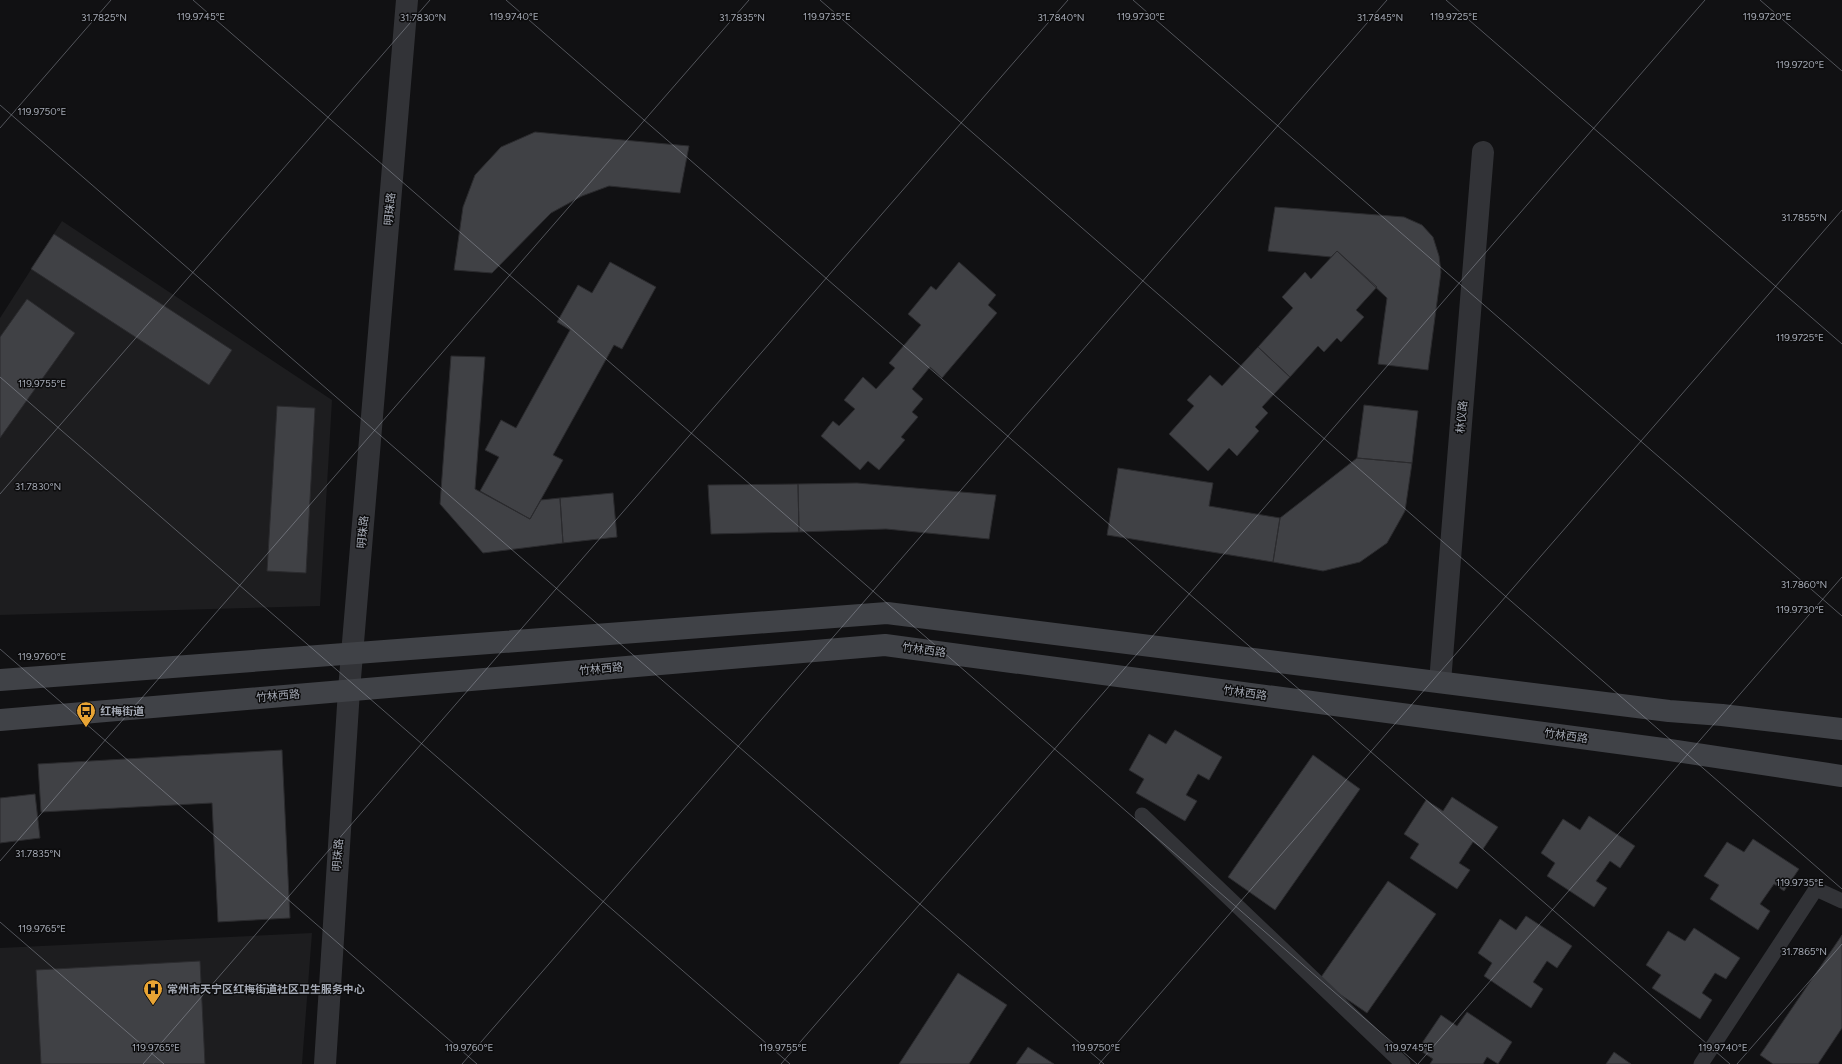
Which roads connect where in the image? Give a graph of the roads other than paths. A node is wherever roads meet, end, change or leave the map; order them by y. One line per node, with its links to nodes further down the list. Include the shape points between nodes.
1 (407, 0): 3 (street, 明珠路)
2 (1483, 152): 5 (street, 林仪路)
3 (353, 653): 4 (main road); 5 (main road, via 887,613); 6 (street, 明珠路)
4 (0, 680)
5 (1440, 682): 8 (main road, via 1669,711)
6 (349, 690): 7 (main road, 竹林西路); 9 (main road, 竹林西路, via 885,645 1663,749); 12 (street, 明珠路)
7 (0, 720)
8 (1842, 729)
9 (1842, 776)
10 (1142, 815): 13 (lane)
11 (1842, 902): 14 (lane, via 1816,889)
12 (325, 1064)
13 (1403, 1064)
14 (1701, 1064)

